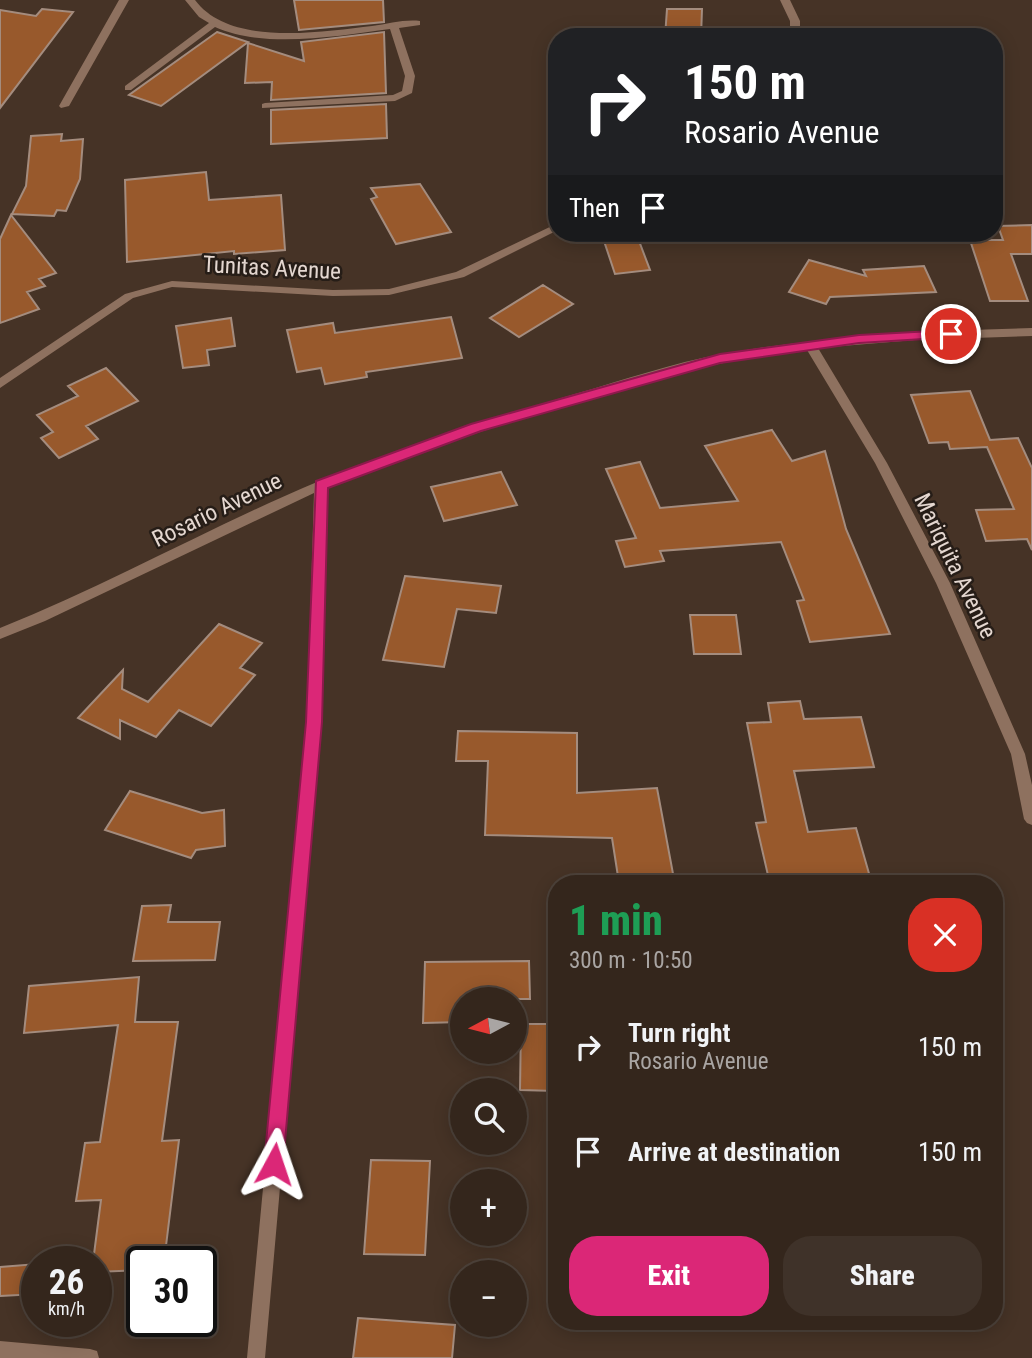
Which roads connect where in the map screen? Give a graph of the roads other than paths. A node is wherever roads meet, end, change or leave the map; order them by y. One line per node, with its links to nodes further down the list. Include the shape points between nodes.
1 (124, 0): 9 (street)
2 (190, 0): 4 (street, via 204,18)
3 (785, 0): 7 (street)
4 (215, 23): 6 (street, via 273,37); 8 (street)
5 (417, 23): 6 (street)
6 (394, 26): 10 (street, via 410,76 407,93 395,98)
7 (795, 28)
8 (128, 88)
9 (64, 106)
10 (265, 106)
11 (548, 231): 14 (street, Tunitas Avenue, via 460,275 389,292 172,284 152,288 129,296)
12 (1032, 332): 13 (street, Rosario Avenue)
13 (810, 345): 15 (street, Rosario Avenue, via 720,359 599,391 476,428); 17 (street, Mariquita Avenue, via 881,463 943,583 1018,754)
14 (0, 384)
15 (321, 485): 16 (street, Rosario Avenue); 20 (street, via 314,722)
16 (0, 634)
17 (1032, 819)
18 (0, 1350): 19 (street)
19 (90, 1358)
20 (256, 1358)

